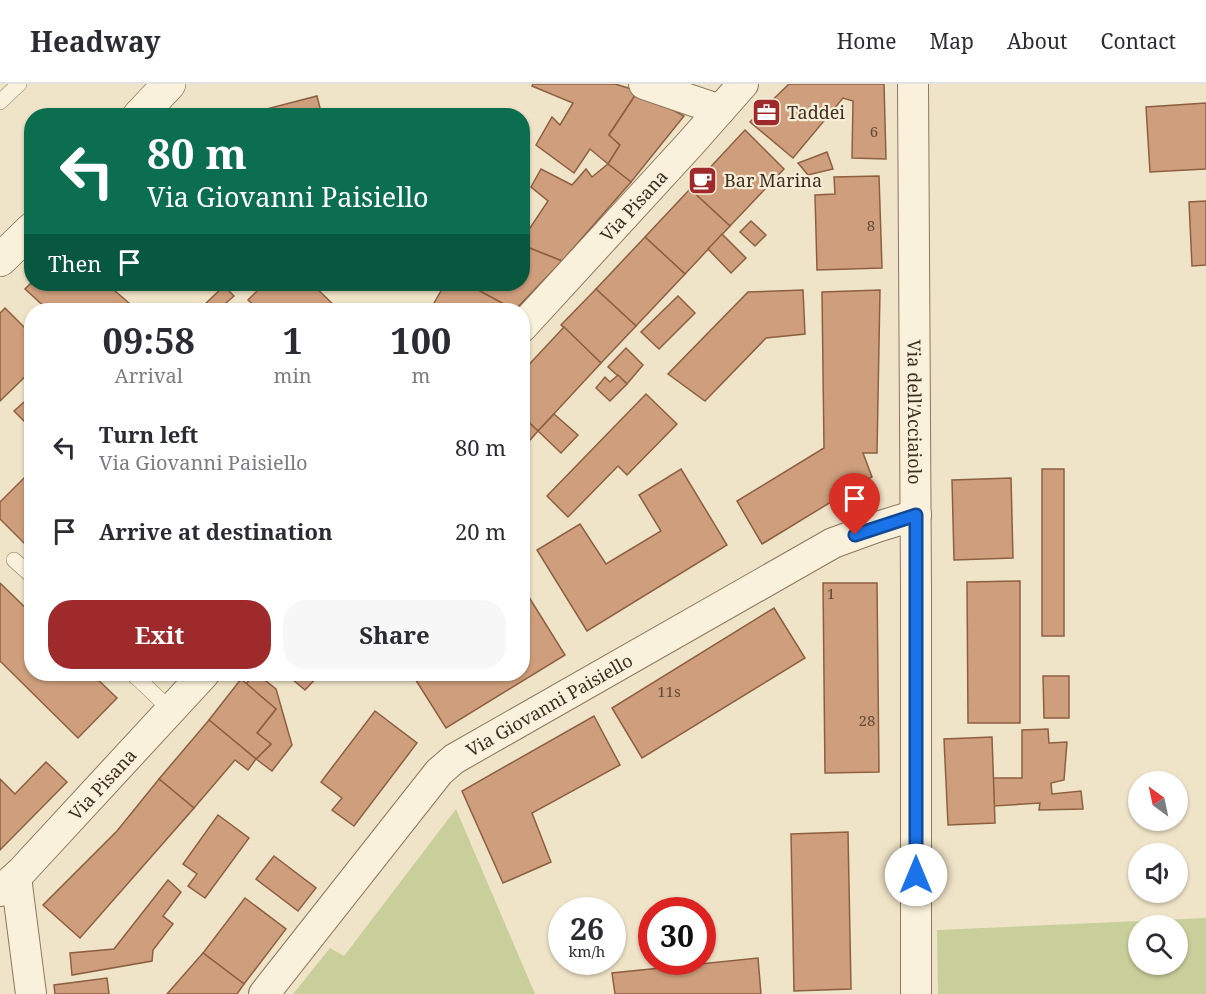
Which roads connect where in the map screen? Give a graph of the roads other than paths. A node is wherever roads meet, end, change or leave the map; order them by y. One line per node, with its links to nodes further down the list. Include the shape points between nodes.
1 (19, 84): 6 (lane)
2 (169, 84): 7 (main road)
3 (644, 84): 8 (street)
4 (743, 84): 8 (street, Via Pisana)
5 (913, 84): 12 (street, Via dell'Acciaiolo)
6 (0, 102)
7 (146, 108)
8 (720, 110): 11 (street, Via Pisana)
9 (24, 237): 10 (main road)
10 (0, 260)
11 (530, 318)
12 (916, 515): 20 (street, Via Giovanni Paisiello, via 833,543 454,759 439,772); 21 (street, Via dell'Acciaiolo)
13 (14, 560): 14 (lane)
14 (24, 569)
15 (140, 681): 17 (lane)
16 (198, 681): 17 (street, Via Pisana)
17 (171, 710): 18 (street, Via Pisana)
18 (8, 884): 19 (street)
19 (31, 994)
20 (264, 994)
21 (916, 994)

